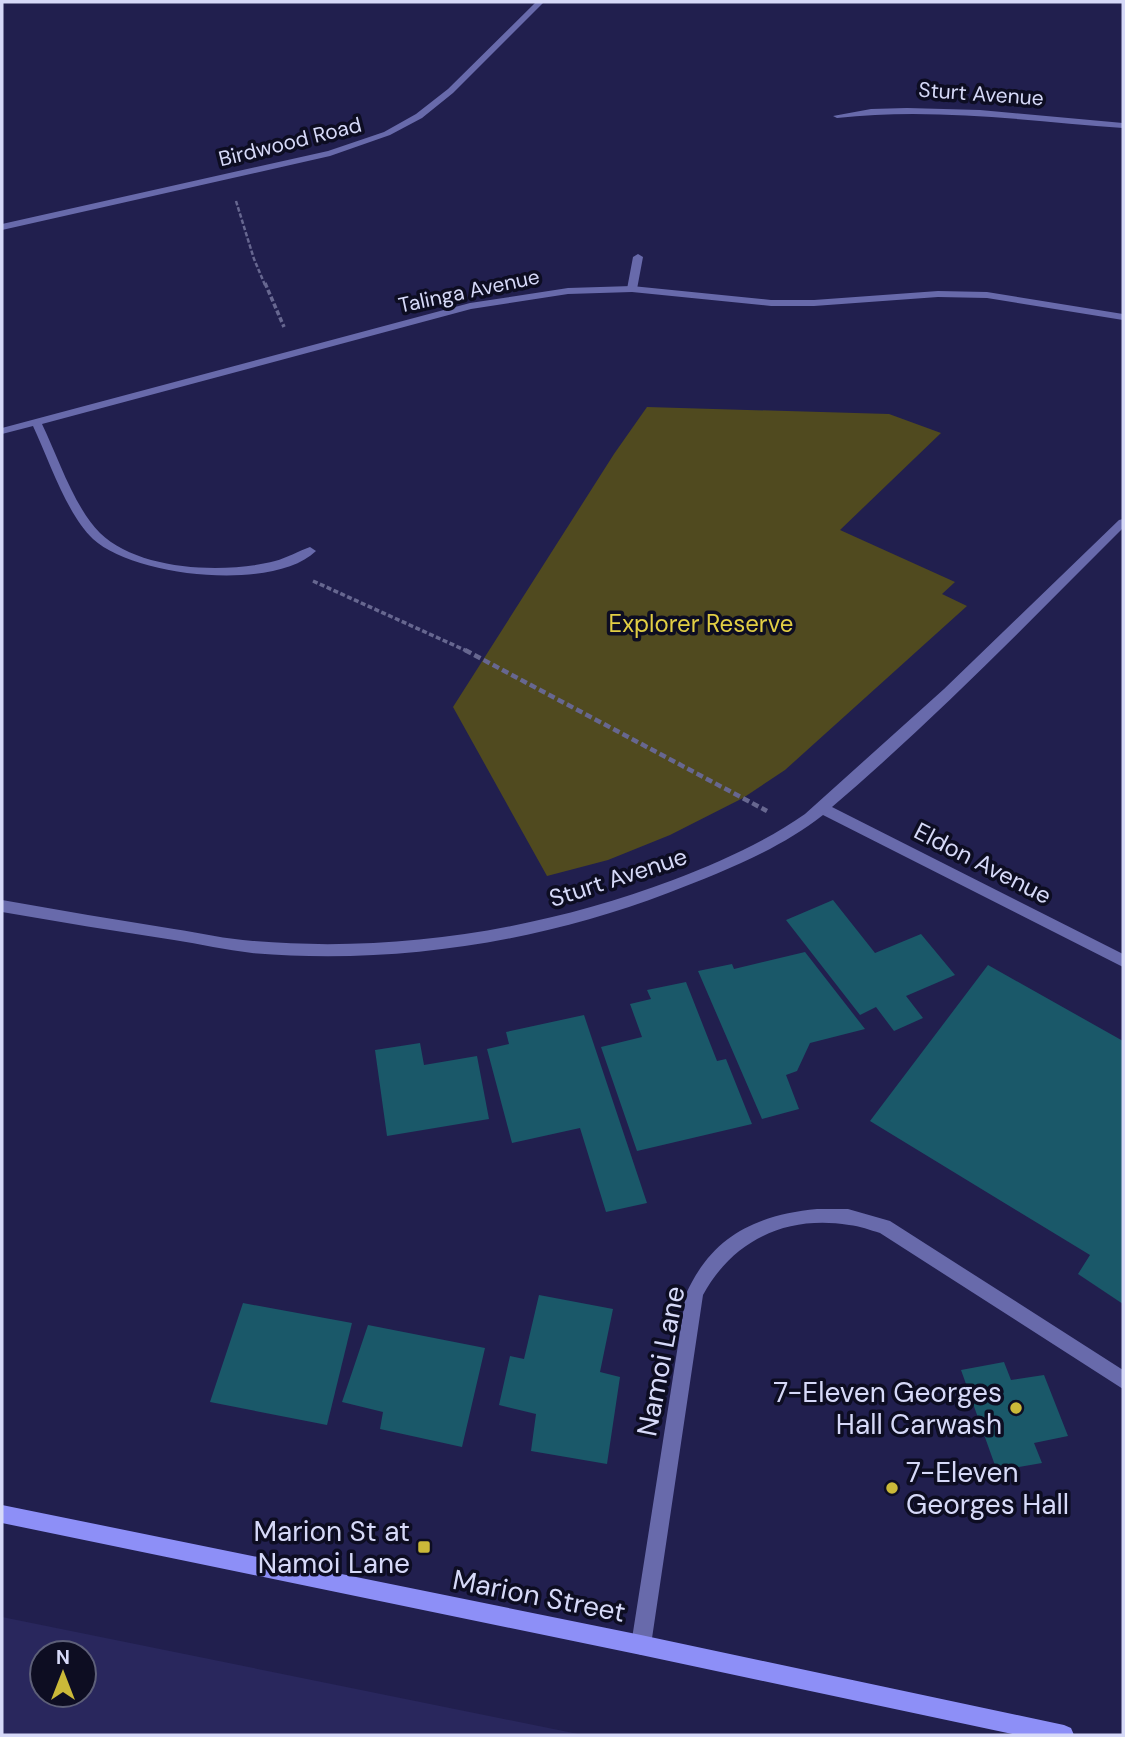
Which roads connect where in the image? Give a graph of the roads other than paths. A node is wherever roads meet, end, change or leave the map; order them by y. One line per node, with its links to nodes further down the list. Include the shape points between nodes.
1 (540, 2): 4 (street, Birdwood Road, via 439,101 379,138)
2 (837, 116): 3 (street, Sturt Avenue, via 907,110)
3 (1123, 126)
4 (2, 227)
5 (638, 257): 6 (street)
6 (632, 289): 7 (street, Talinga Avenue, via 771,303 987,295); 8 (street, Talinga Avenue, via 501,300)
7 (1123, 317)
8 (36, 422): 9 (street, Talinga Avenue); 11 (street, via 87,523 110,547 144,562 226,570 281,564)
9 (2, 431)
10 (1123, 522): 12 (street, Sturt Avenue, via 936,705)
11 (310, 551)
12 (821, 808): 13 (street, Sturt Avenue, via 729,863 665,890 592,914 430,945 315,950 249,946); 14 (street, Eldon Avenue)
13 (2, 906)
14 (1123, 961)
15 (1123, 1380): 17 (street, Namoi Lane, via 884,1226 848,1217 812,1217 755,1233 728,1248 708,1269 695,1294)
16 (2, 1514): 17 (main road, Marion Street)
17 (642, 1645): 18 (main road, Marion Street)
18 (1064, 1735)

